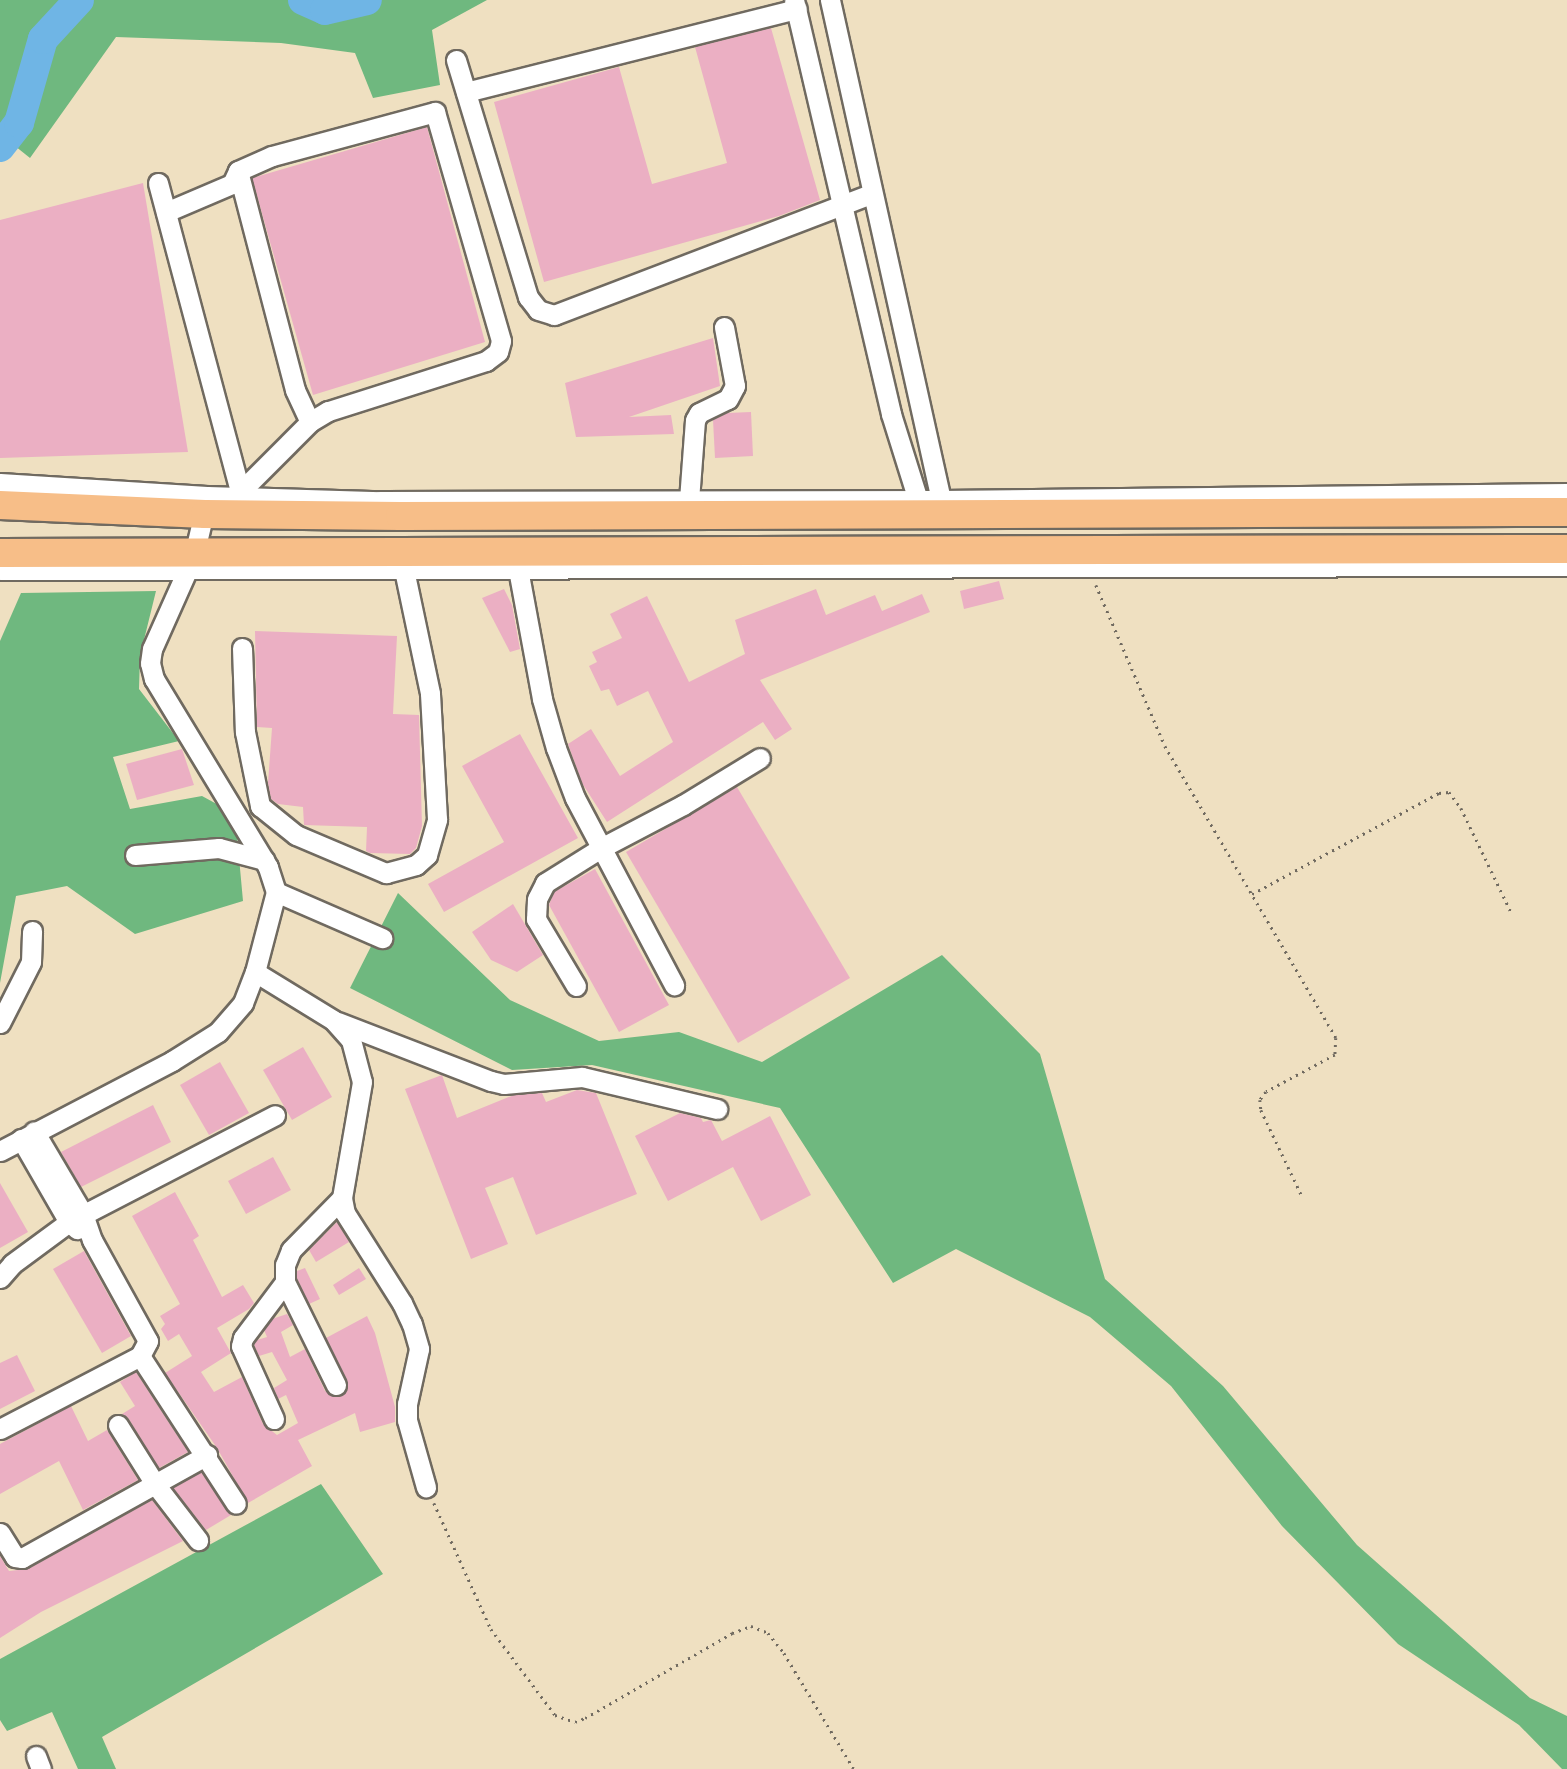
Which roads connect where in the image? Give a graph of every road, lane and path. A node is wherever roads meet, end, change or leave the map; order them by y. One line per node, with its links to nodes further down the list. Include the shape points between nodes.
1 (830, 0): 7 (street)
2 (796, 5): 4 (street); 8 (street)
3 (456, 60): 4 (street)
4 (466, 92): 8 (street, via 528,298 538,310 554,315)
5 (237, 172): 9 (street, via 232,184); 11 (street, via 295,390); 11 (street, via 272,156 435,112 501,341 499,352 486,361 328,411)
6 (158, 183): 9 (street)
7 (872, 200): 8 (street); 17 (street)
8 (841, 205): 16 (street, via 891,414)
9 (166, 212): 14 (street)
10 (724, 327): 15 (street, via 735,386 728,399 699,413 695,420)
11 (310, 422): 14 (street)
12 (0, 483): 19 (street)
13 (1567, 493): 17 (street)
14 (238, 494): 15 (street, via 380,501); 19 (street)
15 (689, 500): 16 (street)
16 (919, 500): 17 (street)
17 (940, 500)
18 (0, 505): 19 (highway)
19 (206, 505): 20 (highway, via 1022,515); 23 (street)
20 (1567, 512)
21 (1567, 549): 23 (highway)
22 (0, 553): 23 (highway)
23 (190, 563): 27 (street); 28 (street); 33 (street, via 152,649 153,679)
24 (1567, 566): 25 (street)
25 (1088, 568): 26 (street); 34 (path, via 1165,746)
26 (518, 569): 28 (street); 31 (street, via 542,699 556,748)
27 (0, 570)
28 (404, 570): 29 (street, via 430,693 436,819 427,855 416,865 386,873 296,835 260,806 245,732)
29 (242, 648)
30 (760, 758): 31 (street)
31 (601, 848): 40 (street); 41 (street, via 545,883 537,898 536,919)
32 (135, 855): 33 (street, via 219,848)
33 (264, 860): 35 (street)
34 (1252, 894): 36 (path, via 1439,793 1449,792 1456,797); 47 (path, via 1338,1047 1335,1055 1260,1100)
35 (274, 900): 38 (street); 39 (street)
36 (1512, 914)
37 (32, 930): 43 (street, via 31,962)
38 (382, 938)
39 (255, 972): 42 (street); 46 (street, via 243,1003 218,1032 172,1061)
40 (674, 985)
41 (576, 986)
42 (333, 1020): 44 (street, via 491,1081 504,1084 582,1077); 48 (street, via 351,1040 362,1082)
43 (0, 1023)
44 (717, 1109)
45 (275, 1115): 49 (street)
46 (13, 1140): 49 (street)
47 (1302, 1196)
48 (342, 1198): 51 (street, via 291,1250); 59 (street, via 345,1213 412,1324 419,1349 407,1420)
49 (76, 1218): 50 (street, via 12,1264); 52 (street, via 146,1332 148,1341)
50 (0, 1278)
51 (285, 1282): 53 (street); 54 (street, via 241,1346)
52 (141, 1356): 56 (street); 57 (street)
53 (336, 1385)
54 (274, 1419)
55 (118, 1425): 58 (street)
56 (0, 1429)
57 (206, 1455): 58 (street); 60 (street)
58 (155, 1484): 61 (street, via 22,1558 15,1557); 62 (street)
59 (426, 1486): 63 (path, via 491,1629 555,1715 575,1722 585,1718 751,1626 768,1633 784,1653)
60 (236, 1504)
61 (0, 1533)
62 (198, 1540)
63 (854, 1769)

